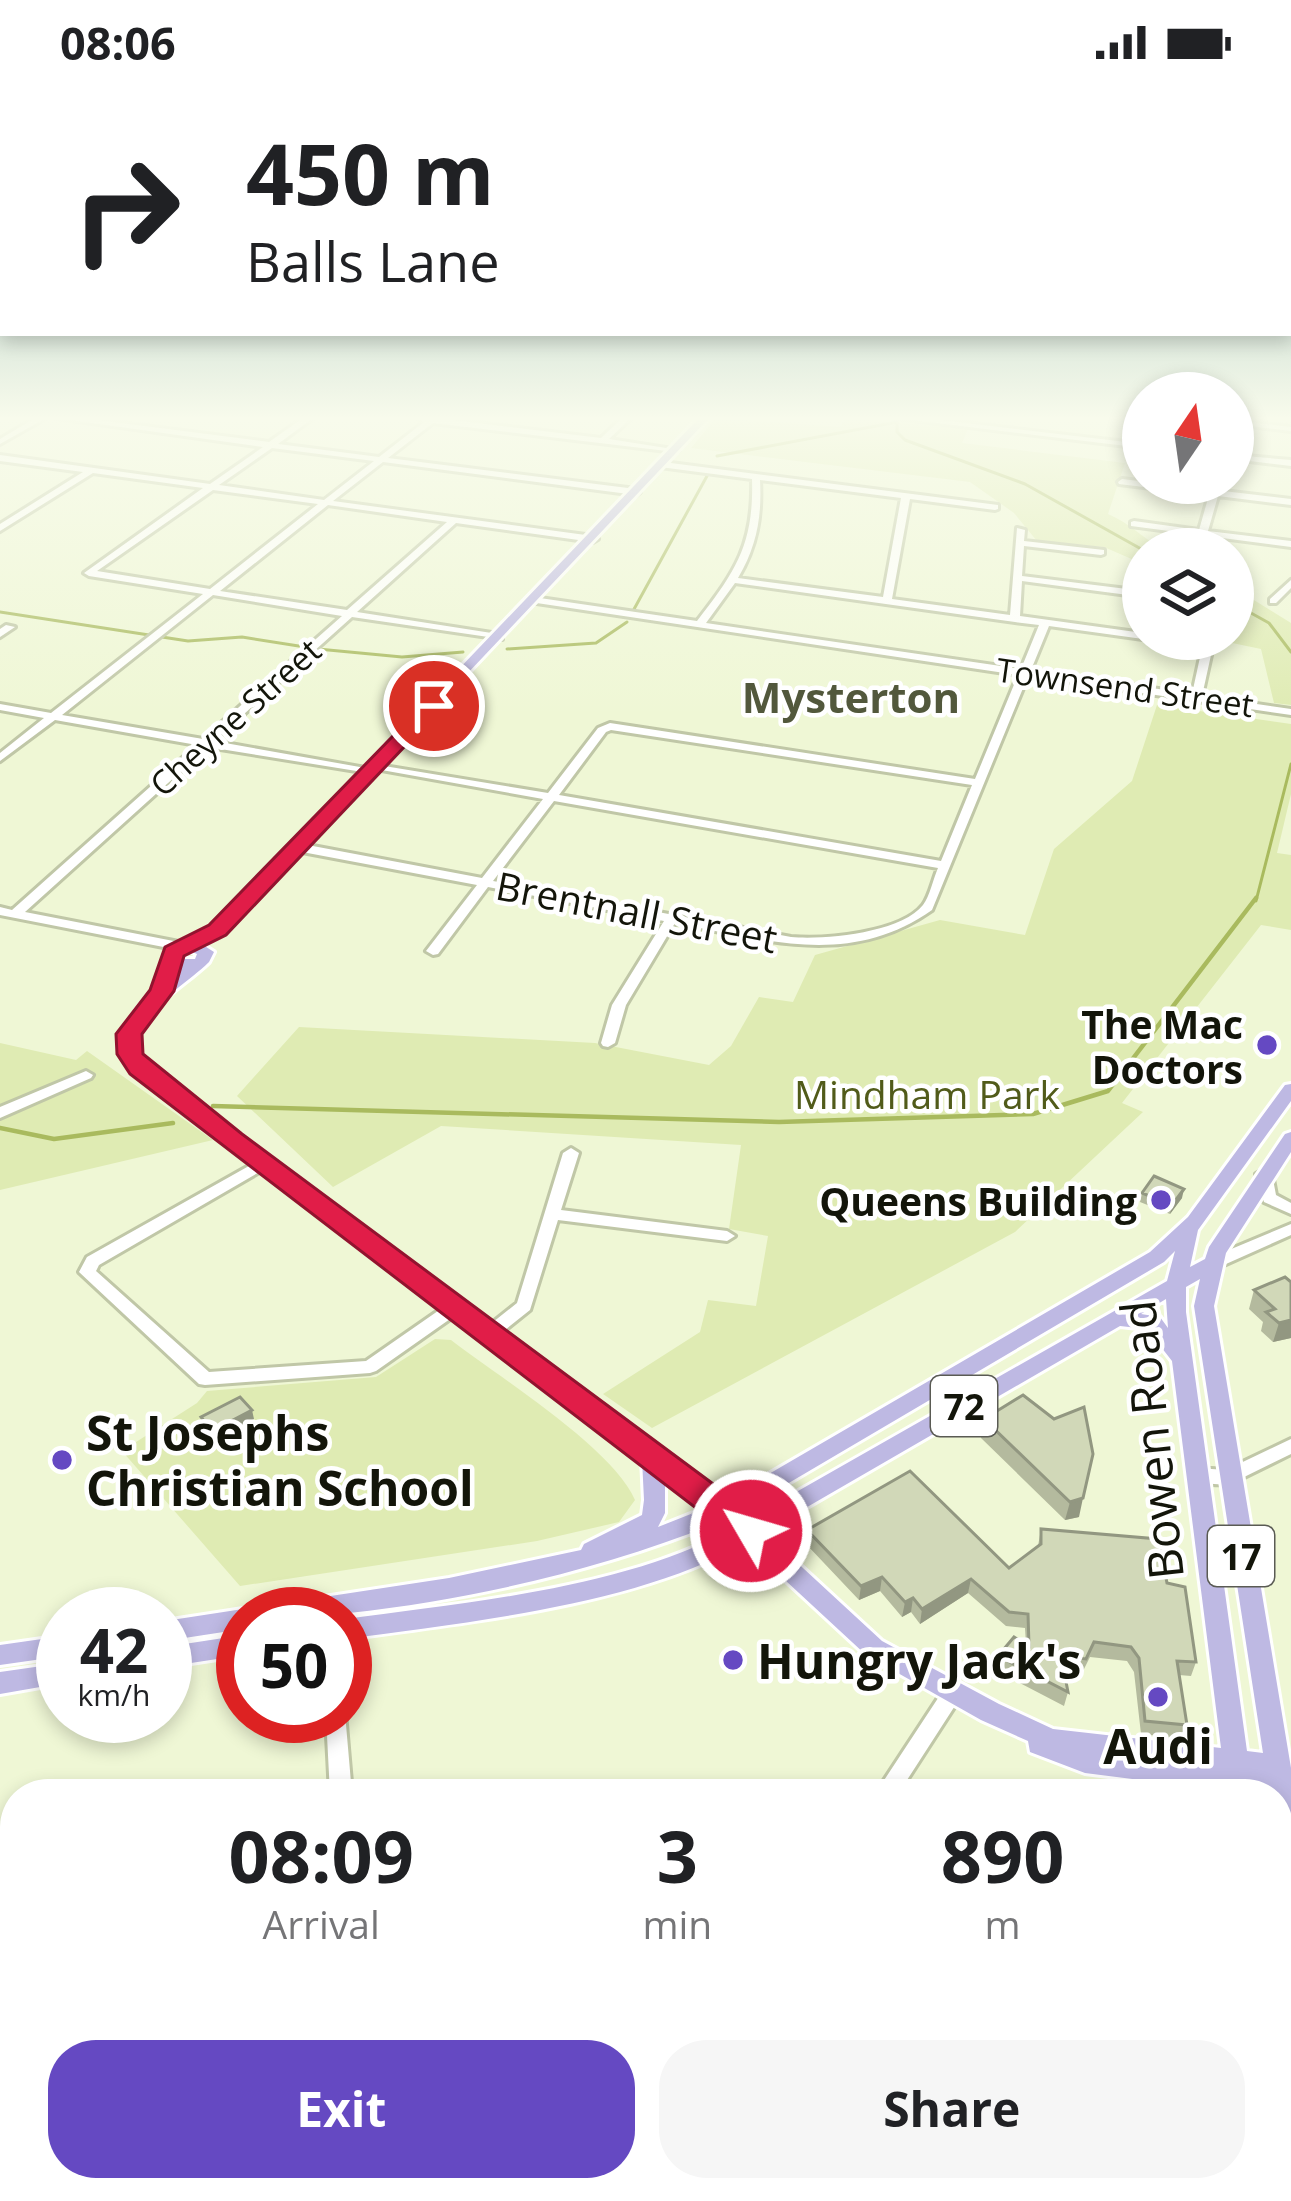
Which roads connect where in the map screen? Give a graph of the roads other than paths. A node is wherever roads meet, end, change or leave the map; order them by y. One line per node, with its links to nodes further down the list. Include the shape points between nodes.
1 (168, 517): 20 (street, via 89,573)
2 (307, 517): 20 (street)
3 (431, 517): 7 (street)
4 (613, 517): 11 (main road)
5 (760, 517): 17 (street)
6 (902, 517): 23 (street)
7 (454, 520): 11 (street); 24 (street, Cheyne Street)
8 (1134, 524): 9 (street)
9 (1165, 528)
10 (1020, 530): 13 (street)
11 (592, 539): 21 (main road)
12 (1254, 539): 14 (street)
13 (1021, 543): 15 (street); 16 (street)
14 (1291, 544)
15 (1101, 552)
16 (1019, 578): 19 (street); 25 (street)
17 (734, 580): 23 (street); 27 (street)
18 (1291, 584): 22 (street)
19 (1122, 591)
20 (211, 593): 24 (street); 35 (street)
21 (532, 600): 27 (street, Townsend Street); 29 (main road)
22 (1273, 601)
23 (887, 602): 25 (street)
24 (349, 614): 29 (street); 36 (street, Cheyne Street)
25 (1015, 619): 26 (street)
26 (1045, 623): 28 (street); 31 (street, Brentnall Street)
27 (699, 625): 31 (street, Townsend Street)
28 (1122, 634)
29 (498, 637): 38 (main road)
30 (1205, 660): 32 (street)
31 (1027, 673): 32 (street, Townsend Street); 39 (street, Brentnall Street)
32 (1196, 698): 34 (street, Townsend Street)
33 (0, 707): 35 (street)
34 (1291, 712)
35 (52, 716): 36 (street); 37 (street)
36 (205, 743): 38 (street); 44 (street, Cheyne Street)
37 (0, 758)
38 (374, 769): 40 (street); 41 (main road)
39 (980, 783): 40 (street, via 610,726); 42 (street, Brentnall Street)
40 (551, 797): 42 (street); 43 (street)
41 (297, 847): 43 (street, Brentnall Street); 47 (main road)
42 (946, 866): 45 (street, Brentnall Street, via 922,912 832,942)
43 (486, 882): 45 (street, Brentnall Street); 46 (street)
44 (8, 912): 47 (street)
45 (671, 918): 49 (street, via 619,1005)
46 (433, 951)
47 (187, 954): 48 (main road); 48 (main road)
48 (162, 991): 55 (main road, via 129,1034 130,1054)
49 (608, 1043)
50 (86, 1075): 52 (street)
51 (1291, 1089): 59 (main road, 17)
52 (0, 1113)
53 (1291, 1138): 56 (main road, 17)
54 (572, 1153): 58 (street)
55 (263, 1163): 64 (main road); 64 (street, via 88,1272 205,1379 370,1367)
56 (1264, 1174): 57 (street, via 1269,1198); 62 (main road, 17)
57 (1291, 1209)
58 (553, 1214): 61 (street); 66 (street, via 524,1306)
59 (1195, 1222): 63 (main road, Bowen Road / 17); 72 (main road, 72, via 1148,1263)
60 (1291, 1229): 62 (street)
61 (728, 1236)
62 (1210, 1264): 63 (main road); 71 (main road, Bowen Road / 17, via 1205,1324)
63 (1176, 1282): 65 (main road, 72); 67 (main road, Bowen Road / 17)
64 (454, 1308): 66 (main road)
65 (1114, 1318): 67 (main road, via 1159,1326); 73 (main road, 72)
66 (489, 1334): 69 (main road)
67 (1182, 1364): 70 (main road, Bowen Road / 17)
68 (1291, 1446): 71 (street)
69 (653, 1456): 72 (main road); 74 (main road, via 653,1519)
70 (1197, 1475): 71 (street); 86 (main road, Bowen Road / 17)
71 (1228, 1477): 83 (main road, Bowen Road / 17)
72 (725, 1510): 73 (main road); 74 (main road, 72)
73 (751, 1531): 76 (main road, 72, via 644,1578); 81 (main road, via 854,1634)
74 (561, 1567): 75 (main road, 72)
75 (372, 1602)
76 (372, 1625)
77 (36, 1650): 78 (main road)
78 (0, 1655)
79 (36, 1677): 80 (main road)
80 (0, 1683)
81 (953, 1692): 85 (street); 86 (main road, via 1064,1757)
82 (338, 1743): 84 (street)
83 (1277, 1776): 86 (main road); 87 (main road, Bowen Road / 17)
84 (340, 1779)
85 (896, 1779)
86 (1237, 1779)
87 (1278, 1779)

